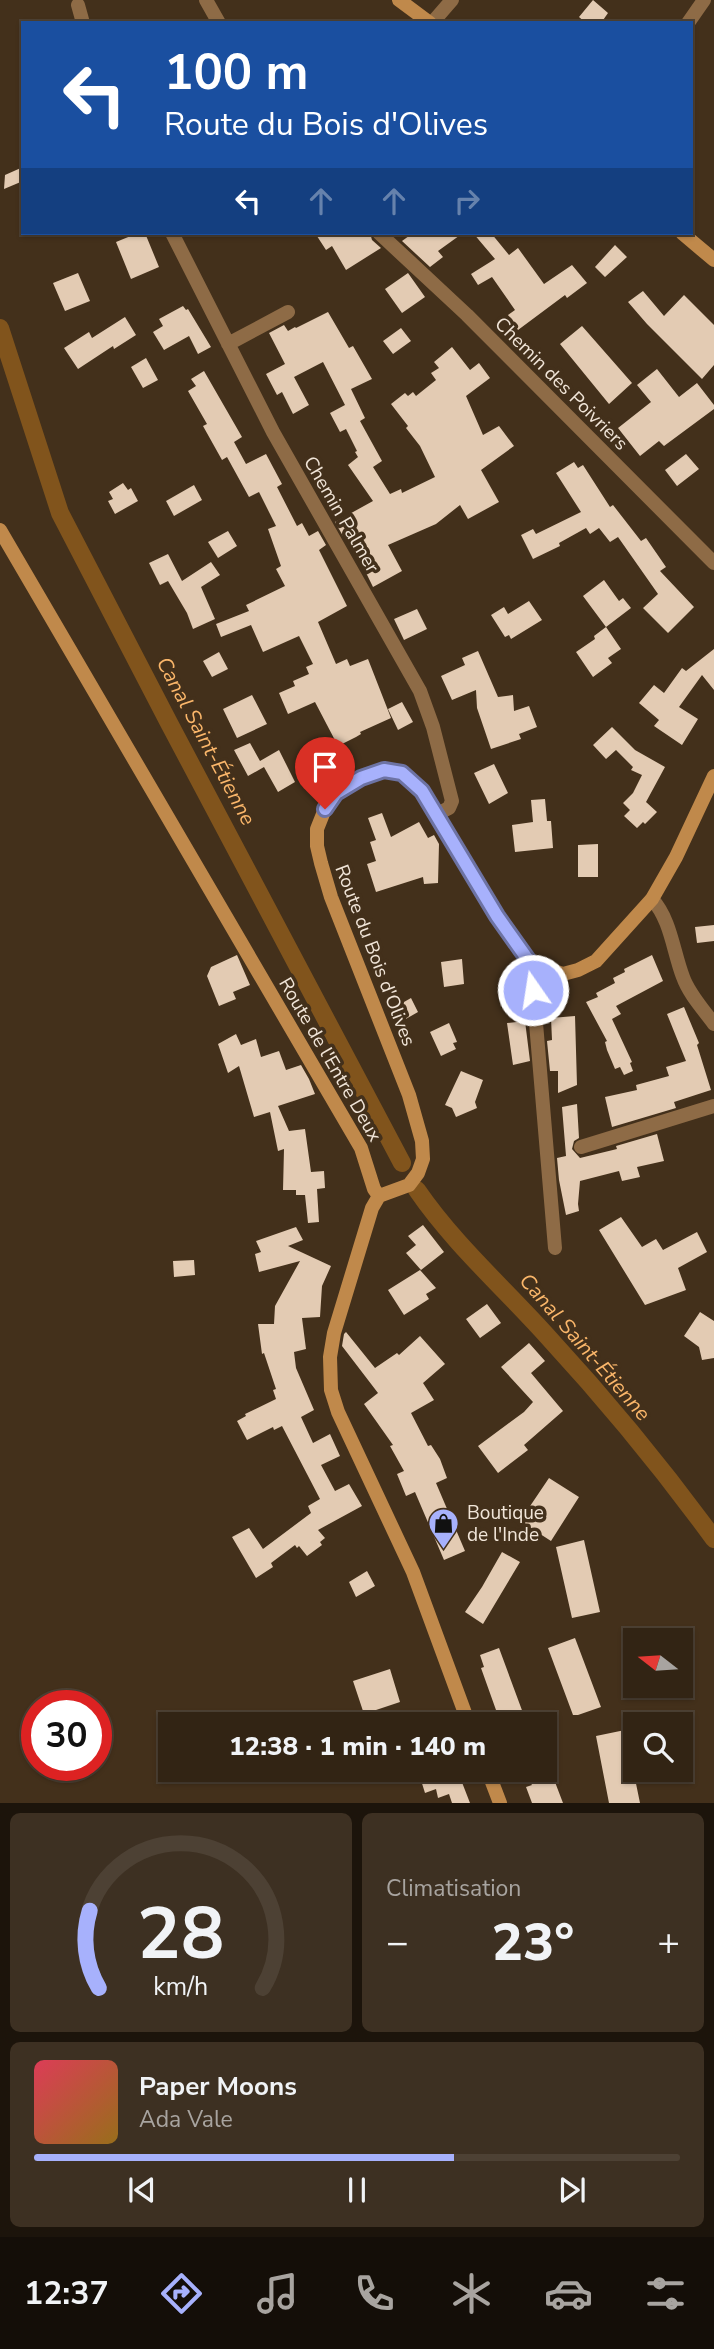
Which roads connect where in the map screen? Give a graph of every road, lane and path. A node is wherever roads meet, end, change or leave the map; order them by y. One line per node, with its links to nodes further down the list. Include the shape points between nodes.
1 (206, 0): 7 (street)
2 (399, 0): 8 (main road)
3 (452, 0): 9 (street)
4 (704, 0): 10 (street)
5 (78, 5): 6 (street)
6 (82, 21)
7 (218, 21)
8 (428, 21)
9 (433, 21)
10 (689, 21)
11 (173, 235): 16 (street, Chemin Palmer)
12 (381, 235): 18 (street, Chemin des Poivriers)
13 (684, 235): 14 (main road)
14 (714, 260)
15 (288, 312): 16 (street)
16 (229, 344): 20 (street, Chemin Palmer, via 273,432 420,691 452,801)
17 (0, 530): 26 (main road, Route de l'Entre Deux, via 345,1119)
18 (714, 563)
19 (714, 776): 21 (main road)
20 (437, 814): 22 (main road, Route du Bois d'Olives); 26 (main road, Route du Bois d'Olives, via 422,791 402,773 384,770 336,793 317,829 331,897 409,1095 422,1141 423,1159 409,1185)
21 (652, 899): 22 (main road, via 596,961 563,974); 23 (street, via 663,911 688,989)
22 (531, 964): 27 (street)
23 (714, 1024)
24 (714, 1106): 25 (street)
25 (581, 1147)
26 (379, 1196): 28 (main road, via 334,1333 331,1390 413,1572)
27 (555, 1248)
28 (465, 1712)
29 (492, 1782): 30 (main road)
30 (500, 1803)

